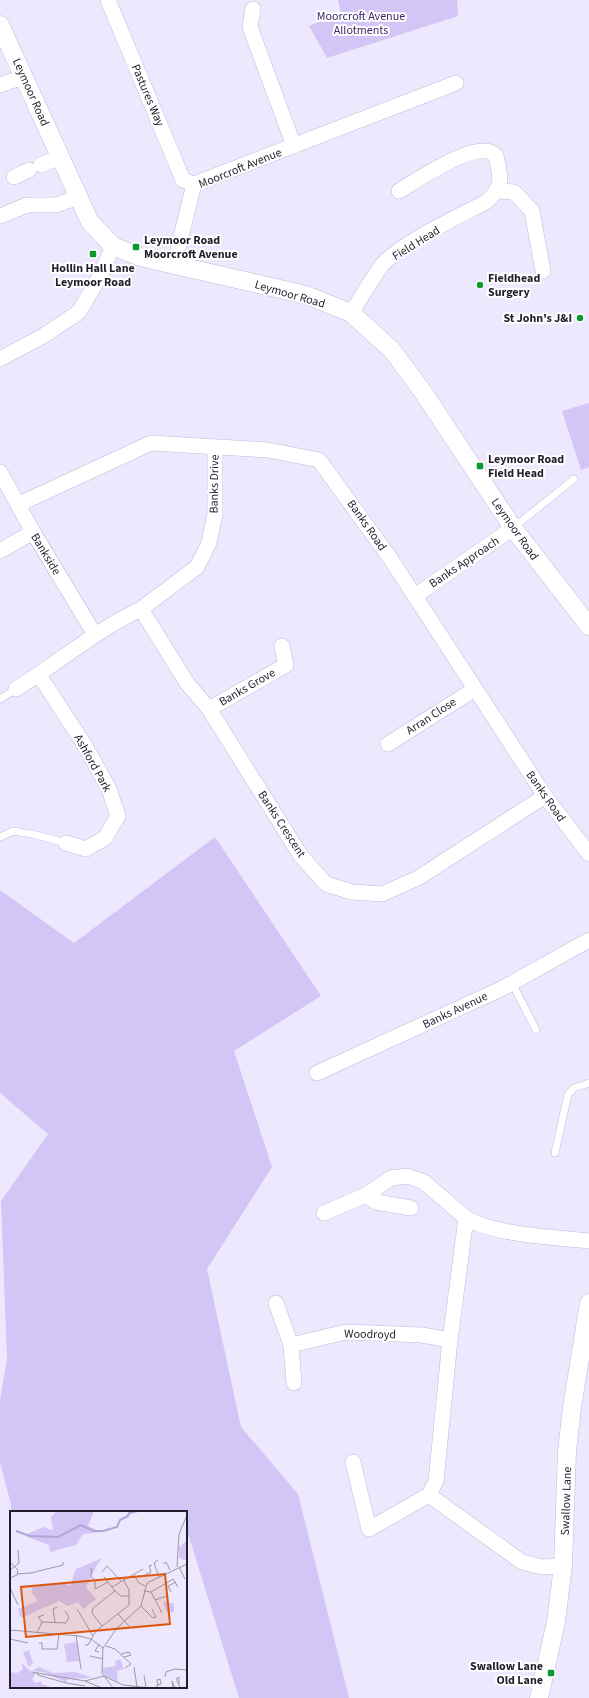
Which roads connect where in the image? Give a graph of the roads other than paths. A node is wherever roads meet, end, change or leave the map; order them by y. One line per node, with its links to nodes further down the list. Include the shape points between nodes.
1 (108, 0): 10 (street, Pastures Way, via 183,180)
2 (253, 9): 7 (street, Moorcroft Avenue, via 250,27)
3 (0, 24): 4 (street, Leymoor Road)
4 (23, 77): 6 (street); 8 (street, Leymoor Road)
5 (456, 83): 7 (street, Moorcroft Avenue)
6 (0, 85)
7 (294, 146): 10 (street, Moorcroft Avenue)
8 (60, 156): 9 (street); 13 (street, Leymoor Road)
9 (14, 177)
10 (194, 184): 16 (street, Moorcroft Avenue)
11 (399, 191): 12 (street, via 449,162 470,153 487,150 494,152 496,156 501,182)
12 (498, 191): 17 (street, via 514,192 532,211); 18 (street, Field Head, via 486,202 393,255 376,274)
13 (79, 197): 14 (street, via 56,205 27,205); 15 (street, Leymoor Road, via 90,222)
14 (0, 216)
15 (113, 246): 16 (street, Leymoor Road); 19 (street, via 100,276 79,312 43,336)
16 (174, 266): 18 (street, Leymoor Road, via 306,295)
17 (543, 271)
18 (351, 313): 24 (street, Leymoor Road, via 392,350)
19 (0, 359)
20 (215, 447): 23 (street, Banks Road, via 151,443); 27 (street, Banks Road, via 268,450 319,460 355,507); 28 (street, Banks Drive, via 215,514 209,543 197,567)
21 (0, 472): 23 (street, Bankside)
22 (574, 479): 24 (lane)
23 (18, 504): 25 (street, Bankside)
24 (513, 528): 27 (street, Banks Approach); 29 (street, Leymoor Road, via 581,619)
25 (33, 532): 26 (street); 30 (street, Bankside)
26 (0, 551)
27 (415, 596): 33 (street, Banks Road)
28 (141, 609): 30 (street); 36 (street, Banks Crescent, via 187,683)
29 (589, 626)
30 (95, 635): 32 (street)
31 (282, 646): 36 (street, Banks Grove, via 291,668)
32 (39, 675): 34 (street); 40 (street, Ashford Park, via 110,789 118,816 105,838 86,849)
33 (474, 688): 37 (street, Arran Close); 38 (street, Banks Road)
34 (16, 689): 35 (lane)
35 (0, 699)
36 (209, 709): 38 (street, Banks Crescent, via 301,856 326,884 352,892 382,894 418,878)
37 (388, 744)
38 (545, 796): 41 (street, Banks Road)
39 (0, 837): 40 (lane, via 13,831)
40 (66, 843)
41 (589, 854)
42 (589, 940): 43 (street, Banks Avenue)
43 (512, 983): 44 (lane); 45 (street, Banks Avenue)
44 (536, 1030)
45 (317, 1073)
46 (589, 1083): 47 (lane, via 574,1088 568,1094)
47 (555, 1153)
48 (366, 1195): 49 (street, via 376,1202); 50 (street); 51 (street, via 391,1178 407,1176 424,1182)
49 (411, 1208)
50 (324, 1213)
51 (466, 1218): 52 (street, via 477,1225 495,1229); 55 (street)
52 (589, 1241)
53 (276, 1303): 56 (street)
54 (589, 1305): 60 (street, Swallow Lane, via 570,1429)
55 (450, 1340): 56 (street, Woodroyd, via 422,1335 346,1332); 59 (street, via 436,1481)
56 (291, 1345): 57 (street)
57 (294, 1383)
58 (352, 1462): 59 (street, via 369,1529)
59 (429, 1495): 60 (street, via 522,1562 542,1567)
60 (563, 1566): 61 (street, Swallow Lane, via 556,1622)
61 (539, 1698)

